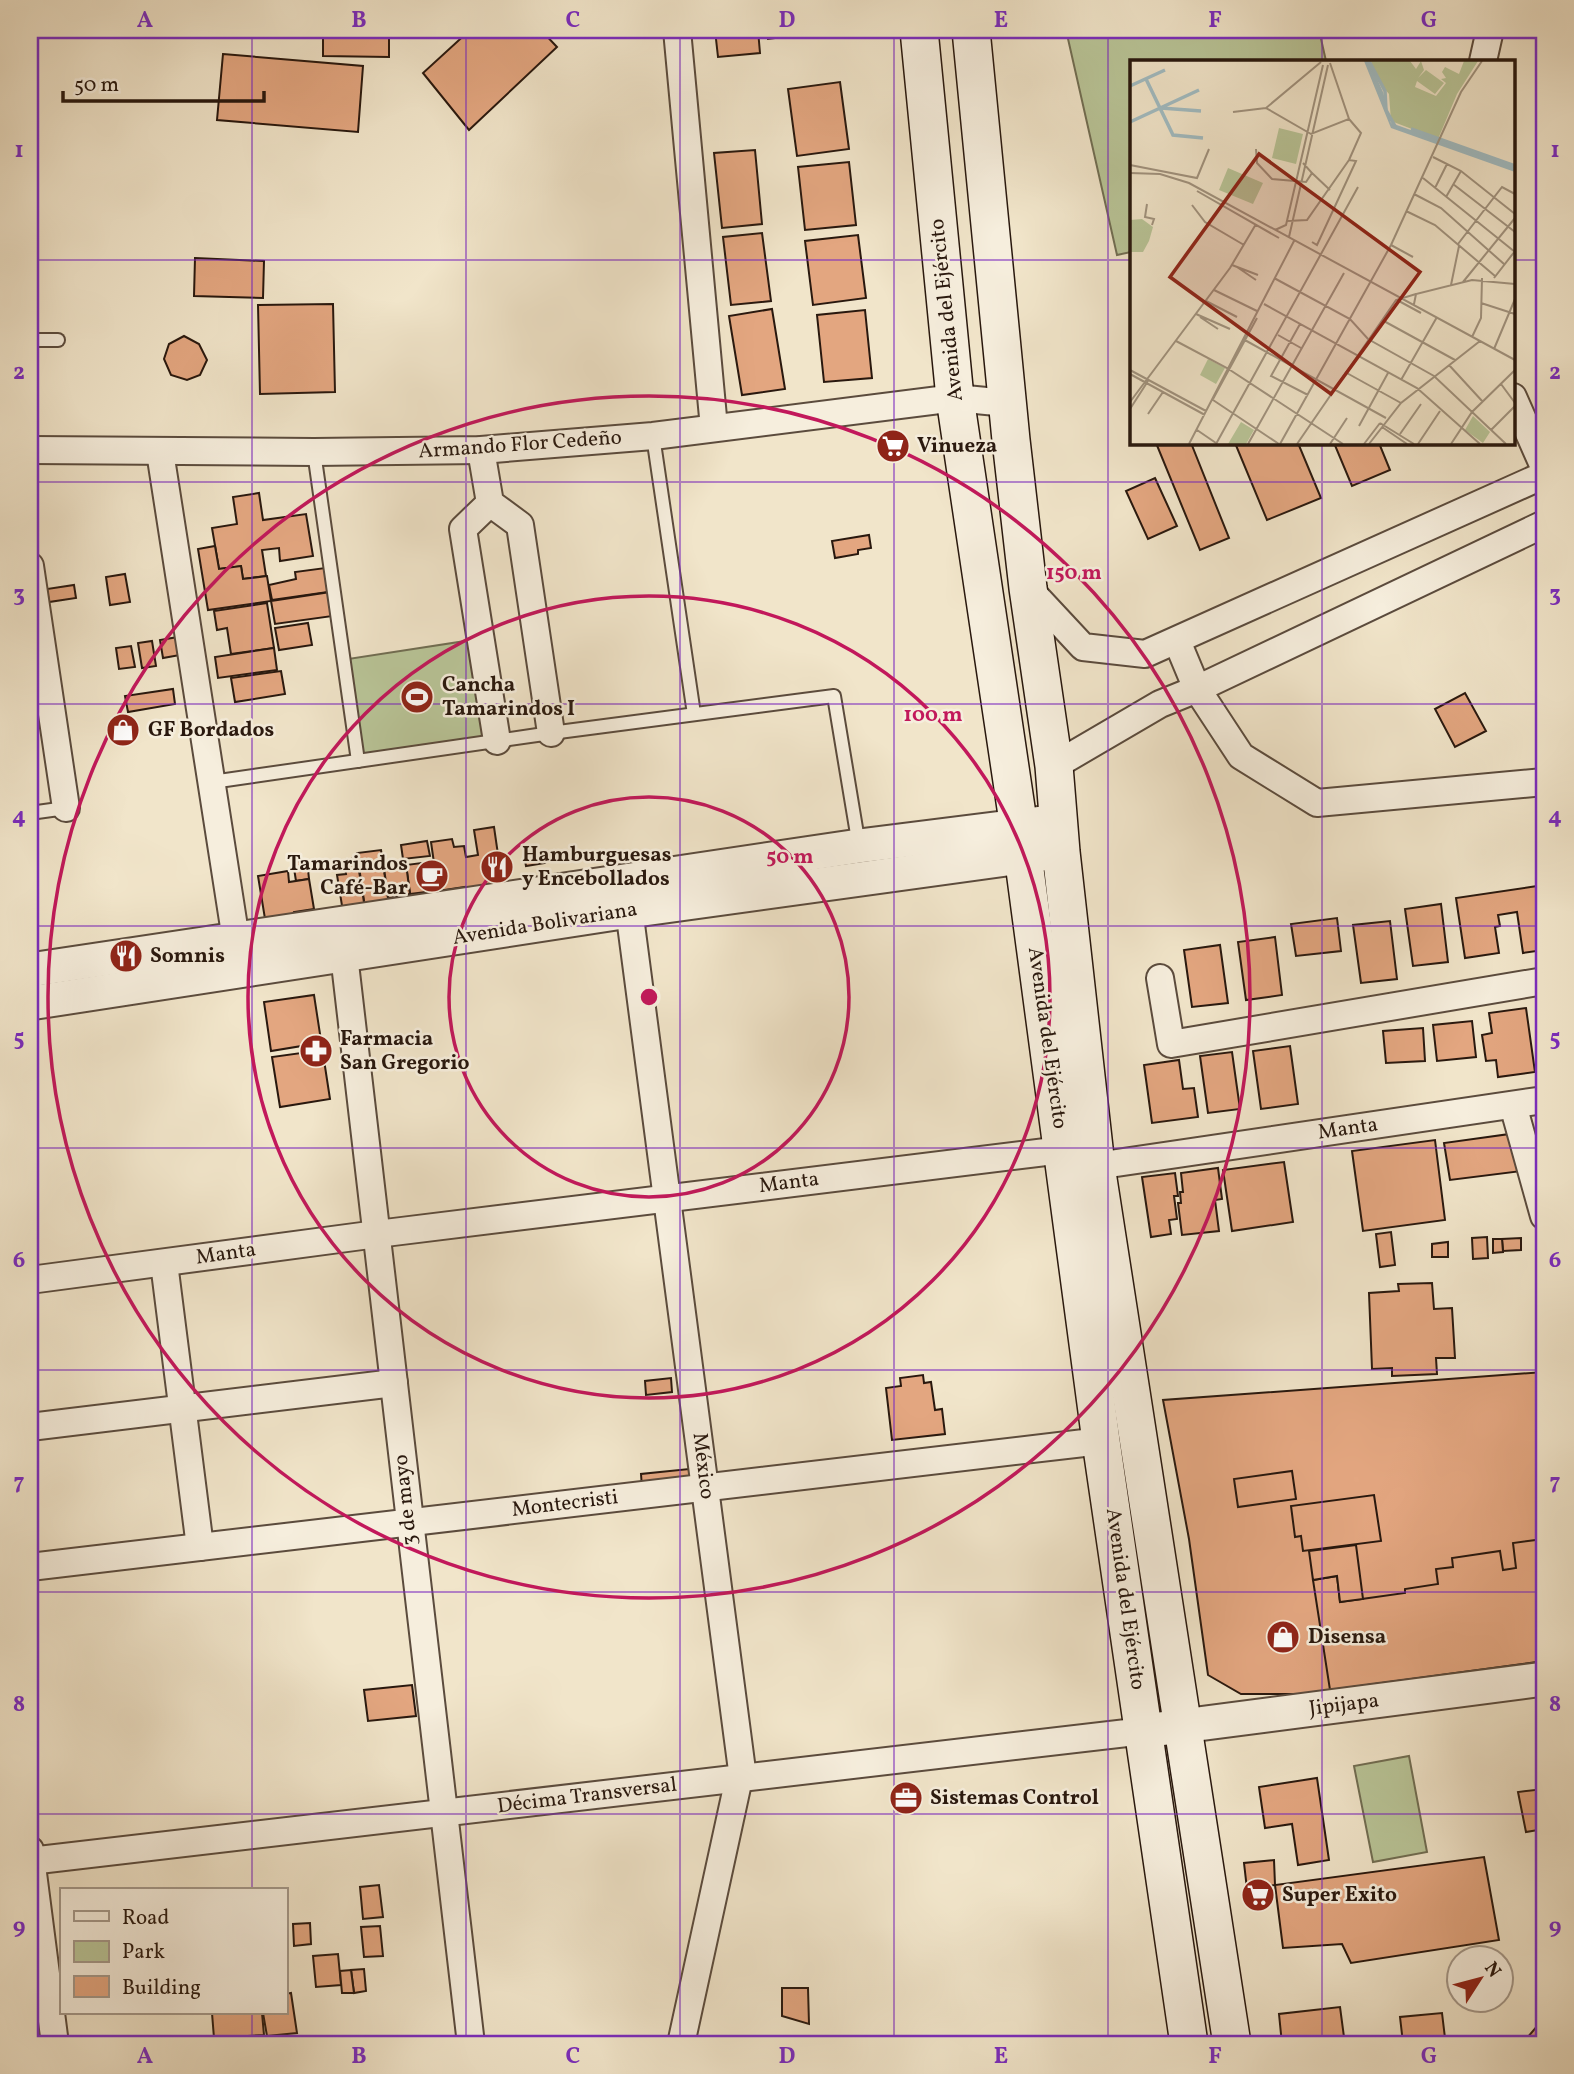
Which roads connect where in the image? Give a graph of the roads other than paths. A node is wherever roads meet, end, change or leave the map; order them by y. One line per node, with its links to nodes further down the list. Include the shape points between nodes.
1 (677, 30): 11 (street)
2 (919, 30): 8 (main road, Avenida del Ejército)
3 (971, 30): 10 (main road, Avenida del Ejército)
4 (1490, 30): 5 (street)
5 (1483, 60)
6 (30, 340): 7 (lane)
7 (58, 340)
8 (955, 398): 10 (street, Armando Flor Cedeño); 11 (street, Armando Flor Cedeño); 35 (main road, Avenida del Ejército)
9 (1514, 399): 17 (street)
10 (1007, 403): 22 (main road, Avenida del Ejército)
11 (714, 429): 12 (street, Armando Flor Cedeño)
12 (653, 436): 14 (street, Armando Flor Cedeño); 25 (lane)
13 (30, 450): 15 (street, Armando Flor Cedeño)
14 (481, 450): 16 (street, Armando Flor Cedeño); 19 (street)
15 (160, 452): 16 (street, Armando Flor Cedeño); 30 (street)
16 (314, 452): 28 (lane)
17 (1544, 467)
18 (1544, 475): 23 (street)
19 (490, 503): 26 (street, via 520,525); 27 (street, via 463,529)
20 (1544, 524): 24 (street)
21 (30, 566): 32 (street)
22 (1028, 587): 23 (street, via 1083,647 1145,654); 29 (main road, Avenida del Ejército)
23 (1177, 641): 24 (street)
24 (1197, 689): 29 (street, via 1160,704); 31 (street, via 1241,755 1317,803)
25 (694, 713): 26 (lane); 36 (lane, via 834,696)
26 (551, 733): 27 (lane)
27 (497, 741): 28 (lane)
28 (358, 761): 30 (lane)
29 (1054, 766): 34 (main road, Avenida del Ejército)
30 (212, 782): 38 (street)
31 (1544, 782)
32 (66, 808): 33 (lane)
33 (30, 813)
34 (1059, 836): 35 (street, Avenida Bolivariana); 47 (main road, Avenida del Ejército)
35 (1020, 840): 36 (street, Avenida Bolivariana); 37 (street, Avenida Bolivariana); 46 (main road, Avenida del Ejército)
36 (859, 846): 37 (street, Avenida Bolivariana)
37 (627, 896): 38 (street, Avenida Bolivariana); 39 (street, Avenida Bolivariana); 48 (street, México)
38 (236, 940): 40 (street, Avenida Bolivariana)
39 (344, 955): 43 (street, Avenida Bolivariana); 50 (street, 3 de mayo)
40 (30, 970)
41 (1160, 978): 42 (street, via 1171,1044)
42 (1544, 981)
43 (30, 1003)
44 (1544, 1100): 45 (street, Manta)
45 (1513, 1105): 47 (street, Manta); 49 (street)
46 (1062, 1150): 47 (street); 48 (street, Manta); 56 (main road, Avenida del Ejército)
47 (1096, 1166): 62 (main road, Avenida del Ejército)
48 (667, 1197): 50 (street, Manta); 57 (street, México)
49 (1544, 1216)
50 (377, 1234): 51 (street, Manta); 53 (street, 3 de mayo)
51 (164, 1263): 52 (street, Manta); 54 (street)
52 (30, 1280)
53 (394, 1384): 54 (street); 58 (street, 3 de mayo)
54 (182, 1408): 55 (street); 59 (street)
55 (30, 1427)
56 (1101, 1441): 57 (street, Montecristi); 63 (main road, Avenida del Ejército)
57 (706, 1488): 58 (street, Montecristi); 64 (street, México)
58 (409, 1522): 59 (street, Montecristi); 65 (street, 3 de mayo)
59 (200, 1547): 60 (street, Montecristi)
60 (30, 1567)
61 (1544, 1679): 62 (street, Jipijapa)
62 (1184, 1726): 63 (street, Jipijapa); 71 (main road, Avenida del Ejército)
63 (1144, 1731): 64 (street, Décima Transversal); 70 (main road, Avenida del Ejército)
64 (741, 1778): 65 (street, Décima Transversal); 69 (street, México)
65 (444, 1813): 66 (street, Décima Transversal); 68 (street, 3 de mayo)
66 (30, 1858): 67 (street)
67 (55, 2044)
68 (471, 2044)
69 (681, 2044)
70 (1189, 2044)
71 (1233, 2044)

